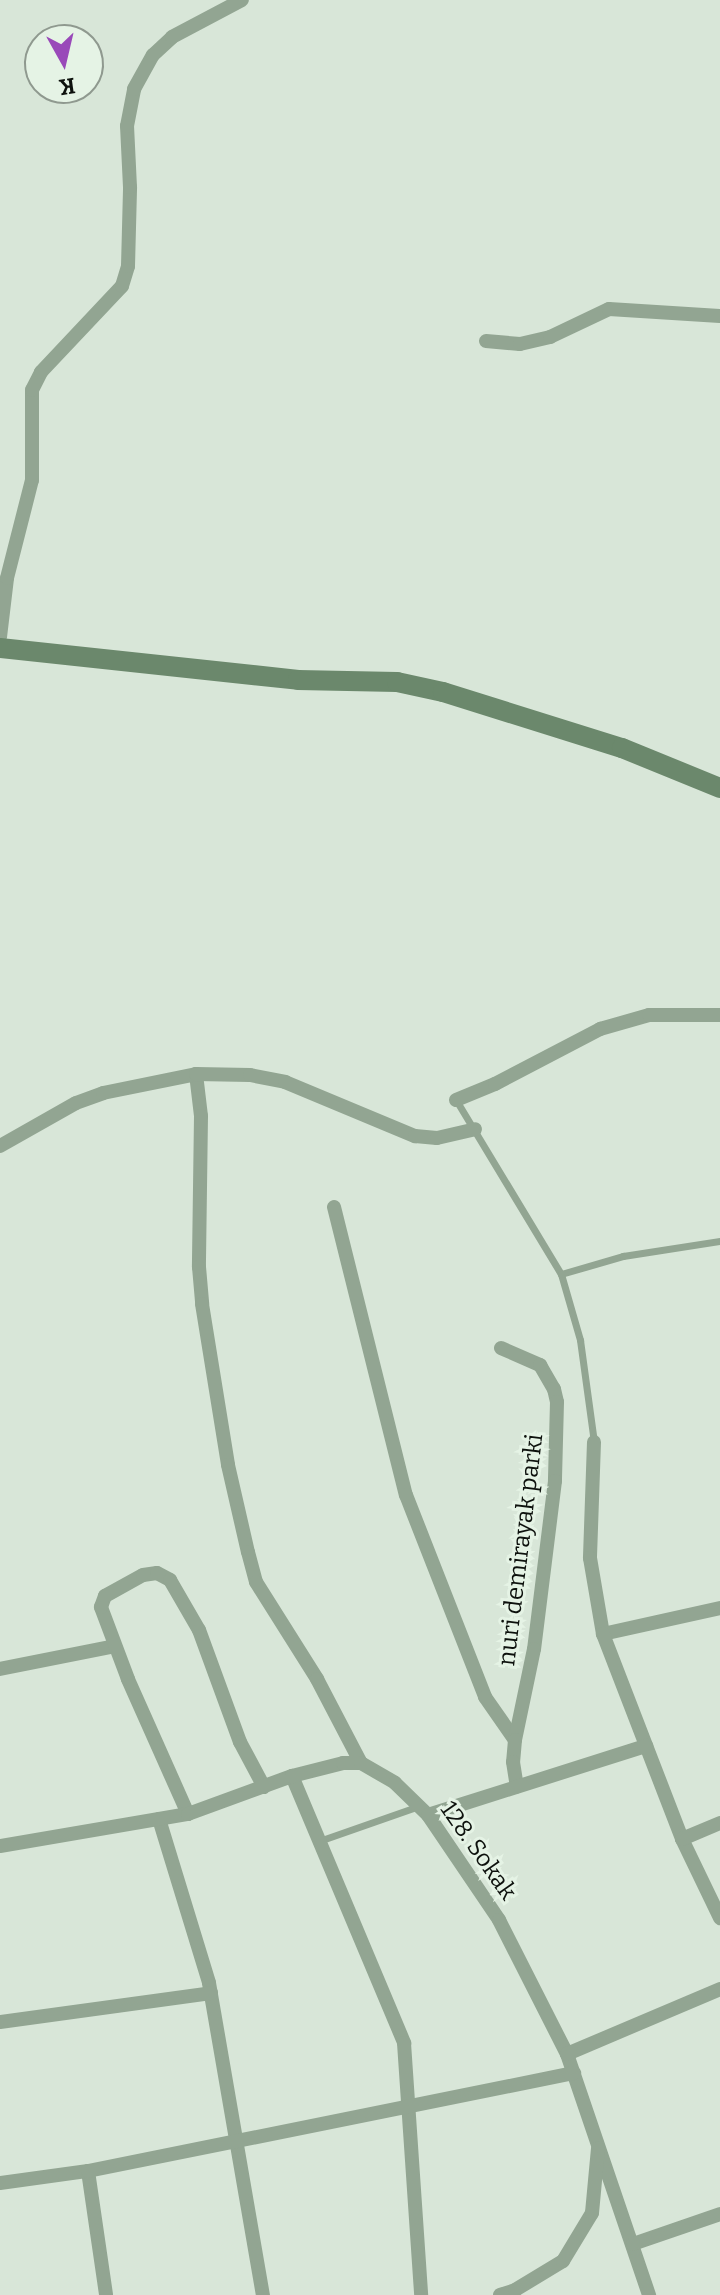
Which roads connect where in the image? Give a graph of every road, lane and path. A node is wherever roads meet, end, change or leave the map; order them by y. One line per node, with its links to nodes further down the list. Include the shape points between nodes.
1 (242, 0): 4 (street, via 172,37 153,55 134,89 127,126 128,266 122,286 41,372 32,390 32,480 7,578)
2 (720, 316): 3 (street, via 609,309 550,337 520,344)
3 (486, 341)
4 (0, 637)
5 (0, 648): 6 (street, via 298,680 397,682 622,748)
6 (720, 788)
7 (720, 1015): 9 (street, via 649,1015 600,1029)
8 (196, 1074): 10 (street, via 285,1082 415,1136 437,1138); 11 (street, via 103,1093); 23 (street, via 202,1304 248,1552 256,1582 317,1679)
9 (456, 1100): 10 (lane)
10 (475, 1129): 14 (lane)
11 (0, 1146)
12 (334, 1207): 21 (street, via 406,1495 485,1697)
13 (720, 1241): 14 (lane, via 623,1256)
14 (561, 1274): 16 (lane, via 584,1363)
15 (501, 1348): 21 (street, nuri demirayak parki, via 540,1365 557,1402 551,1512 534,1649)
16 (594, 1442): 18 (street, via 590,1558)
17 (720, 1608): 18 (street)
18 (603, 1634): 22 (street)
19 (115, 1646): 20 (street); 25 (street, via 101,1607 105,1596 143,1575 157,1573 170,1580 199,1630 240,1742); 28 (street)
20 (0, 1669)
21 (515, 1740): 26 (street, nuri demirayak parki)
22 (646, 1746): 26 (street); 31 (street)
23 (361, 1763): 24 (street); 27 (street, 128. Sokak, via 395,1783)
24 (292, 1776): 25 (street); 32 (street)
25 (264, 1787): 28 (street)
26 (517, 1787): 27 (street)
27 (424, 1810): 32 (lane); 38 (street, 128. Sokak, via 499,1920)
28 (188, 1814): 29 (street)
29 (159, 1819): 33 (street); 36 (street)
30 (720, 1823): 31 (street)
31 (682, 1839): 34 (street)
32 (319, 1841): 40 (street, via 404,2043)
33 (0, 1846)
34 (720, 1918)
35 (720, 1989): 38 (street)
36 (211, 1993): 37 (street); 41 (street)
37 (0, 2022)
38 (567, 2054): 39 (street, 128. Sokak)
39 (574, 2073): 40 (street); 42 (street, 128. Sokak)
40 (410, 2106): 41 (street); 49 (street)
41 (237, 2141): 43 (street); 48 (street)
42 (598, 2144): 46 (street, 128. Sokak); 50 (street, via 592,2213 563,2261)
43 (88, 2171): 44 (street); 47 (street)
44 (0, 2183)
45 (720, 2214): 46 (street)
46 (633, 2244): 51 (street, 128. Sokak)
47 (106, 2295)
48 (263, 2295)
49 (421, 2295)
50 (500, 2295)
51 (649, 2295)

